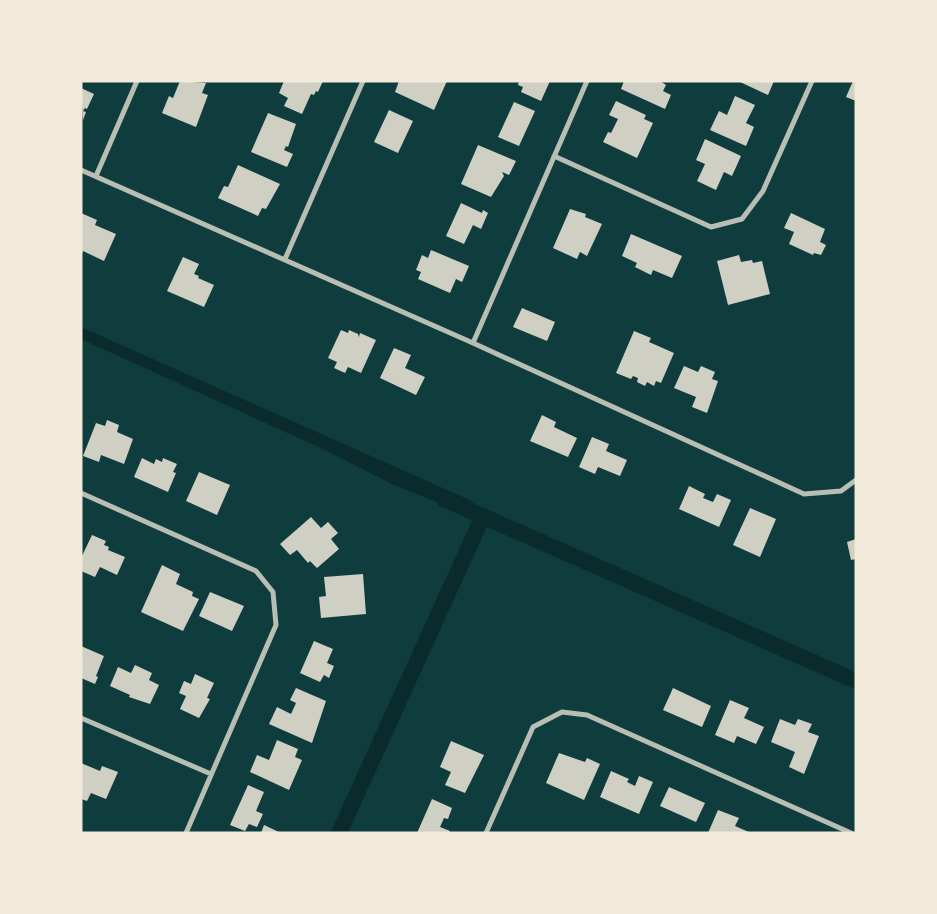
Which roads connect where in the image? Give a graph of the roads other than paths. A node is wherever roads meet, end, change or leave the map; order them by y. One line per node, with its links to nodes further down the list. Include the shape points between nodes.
1 (137, 81): 7 (street)
2 (363, 81): 8 (street)
3 (587, 81): 5 (street)
4 (812, 81): 5 (street, via 763,191 742,219 710,227)
5 (554, 156): 9 (street)
6 (81, 170): 7 (street)
7 (96, 176): 8 (street)
8 (285, 259): 9 (street)
9 (473, 343): 10 (street, via 804,494 841,492)
10 (856, 480)
11 (81, 494): 13 (street, via 256,571 273,592 276,625)
12 (81, 718): 13 (street)
13 (211, 774): 14 (street)
14 (186, 833)
15 (486, 833): 16 (street, via 532,727 562,712 587,715)
16 (851, 833)

